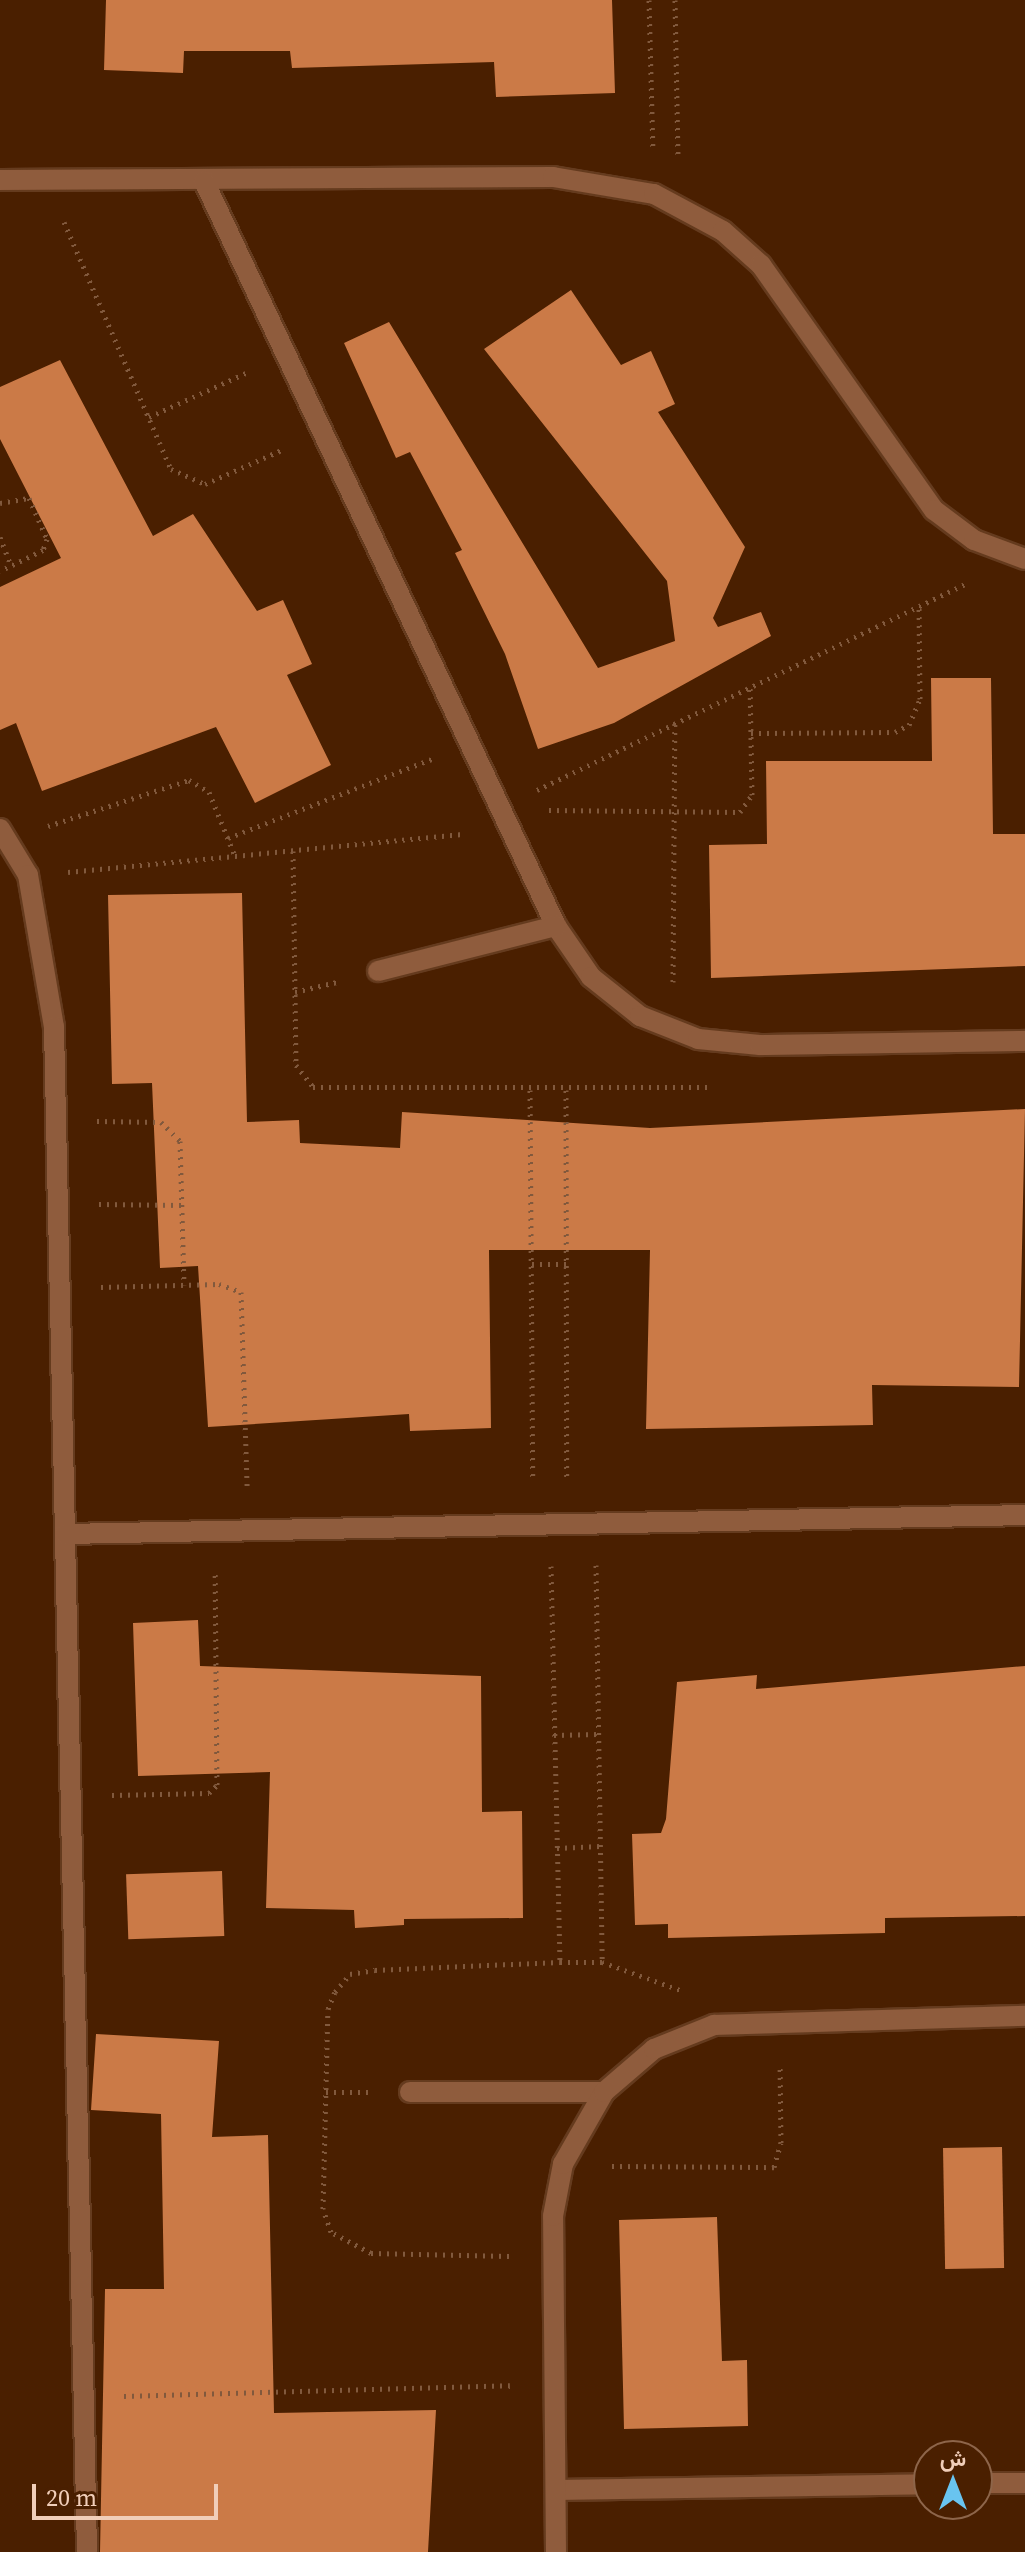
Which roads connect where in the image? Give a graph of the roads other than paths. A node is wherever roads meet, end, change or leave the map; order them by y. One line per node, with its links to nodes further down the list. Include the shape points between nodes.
1 (0, 180): 2 (street)
2 (204, 181): 3 (street, via 553,177 654,194 679,204 761,265 934,510 974,540); 5 (street)
3 (1023, 559)
4 (5, 834): 9 (street, via 28,875 45,944 56,1120)
5 (556, 926): 6 (street); 7 (street, via 591,977 640,1016 673,1030 760,1045)
6 (378, 971)
7 (1025, 1041)
8 (1025, 1515): 9 (street)
9 (65, 1534): 17 (street)
10 (1025, 2016): 12 (street, via 780,2019 714,2025 654,2049)
11 (410, 2092): 12 (street)
12 (604, 2092): 16 (street, via 563,2164 553,2216)
13 (993, 2483): 14 (street)
14 (1025, 2483)
15 (913, 2484): 16 (street)
16 (556, 2490): 18 (street)
17 (87, 2552)
18 (556, 2552)

